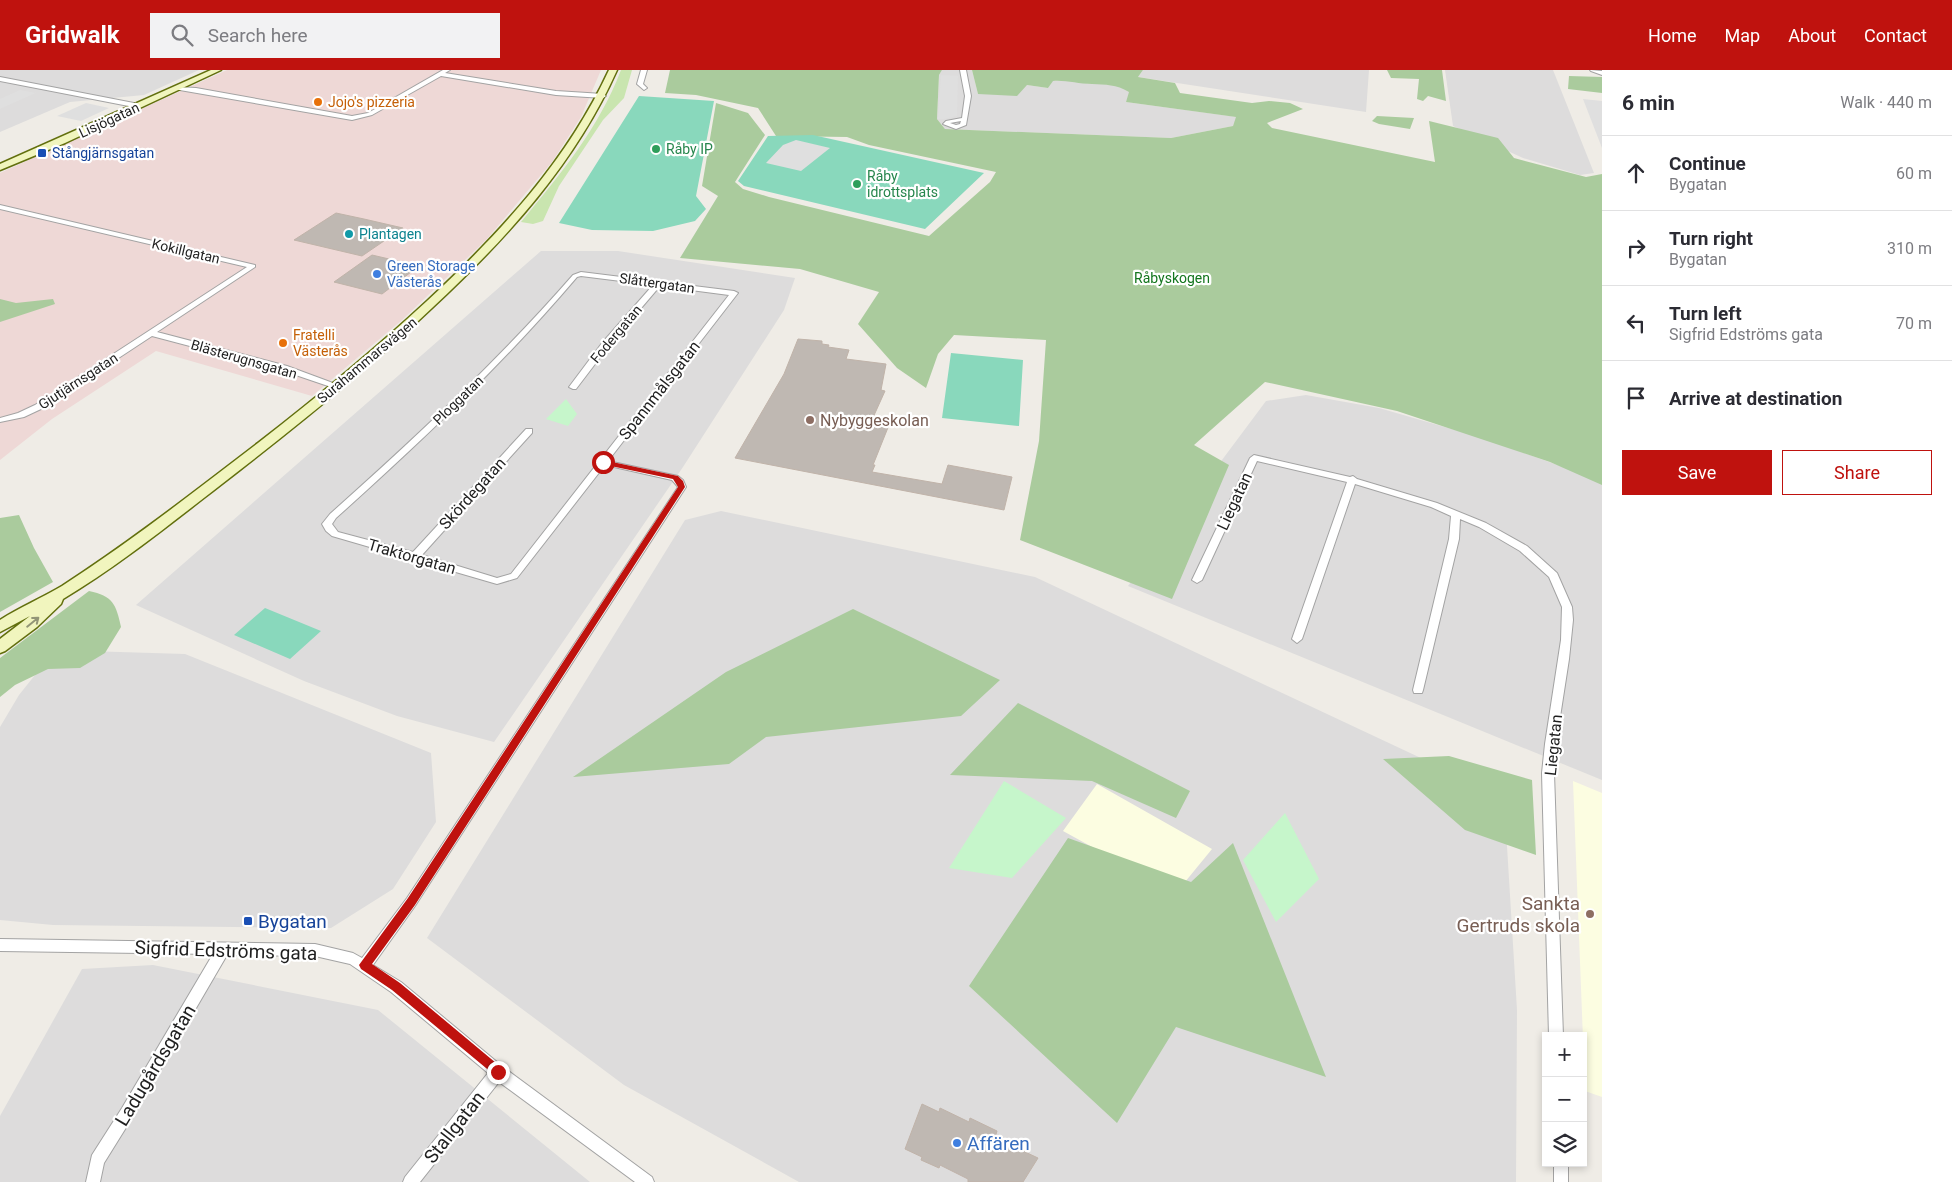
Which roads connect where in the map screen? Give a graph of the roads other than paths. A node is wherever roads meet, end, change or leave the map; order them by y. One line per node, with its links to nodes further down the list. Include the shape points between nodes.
1 (217, 70): 10 (main road, Lisjögatan)
2 (446, 70): 8 (street)
3 (613, 70): 12 (main road, Surahammarsvägen)
4 (644, 70): 11 (street, via 640,84)
5 (963, 70): 14 (street, via 968,96)
6 (1593, 70): 7 (street)
7 (1602, 73)
8 (440, 74): 10 (street, via 370,114 352,118); 12 (street, via 556,93)
9 (0, 79): 13 (street)
10 (181, 87): 13 (main road, Lisjögatan)
11 (644, 88)
12 (602, 96): 21 (main road, Surahammarsvägen, via 567,154 509,227 419,316)
13 (139, 106): 15 (main road, Lisjögatan)
14 (964, 119)
15 (0, 167)
16 (0, 207): 20 (street, Kokillgatan, via 253,266)
17 (581, 274): 18 (street, Slåttergatan); 28 (street, Ploggatan, via 575,276 462,396)
18 (659, 283): 19 (street, Slåttergatan); 22 (street, Fodergatan)
19 (732, 293): 25 (street, Spannmålsgatan)
20 (151, 333): 21 (street, Blästerugnsgatan, via 284,368); 23 (street, Gjutjärnsgatan, via 38,407)
21 (337, 386): 32 (main road, Surahammarsvägen, via 192,500)
22 (573, 387)
23 (0, 420)
24 (530, 431): 29 (street, Skördegatan)
25 (603, 462): 30 (street, Spannmålsgatan, via 514,576); 39 (street, via 675,478 682,487 411,902)
26 (1353, 479): 27 (street, Liegatan); 31 (street, Liegatan, via 1254,458); 34 (street)
27 (1456, 514): 36 (street, via 1454,539); 40 (street, Liegatan, via 1513,541 1538,559 1556,578 1564,591 1567,606 1569,624 1548,773)
28 (330, 521): 29 (street, Traktorgatan, via 329,529 335,534)
29 (415, 556): 30 (street, Traktorgatan, via 497,581)
30 (506, 580)
31 (1197, 580)
32 (61, 594): 33 (main road, Surahammarsvägen, via 18,614); 35 (main road, Surahammarsvägen, one-way to 32, via 32,623)
33 (0, 627)
34 (1296, 639)
35 (0, 647)
36 (1418, 690)
37 (0, 945): 38 (street, Sigfrid Edströms gata)
38 (223, 949): 39 (street, Sigfrid Edströms gata, via 314,950 340,955); 43 (street, Ladugårdsgatan, via 97,1160)
39 (364, 965): 41 (street, Sigfrid Edströms gata, via 396,987)
40 (1556, 1032)
41 (498, 1072): 44 (street, Stallgatan); 45 (street, Sigfrid Edströms gata)
42 (1560, 1167): 46 (street)
43 (93, 1182)
44 (410, 1182)
45 (646, 1182)
46 (1561, 1182)

